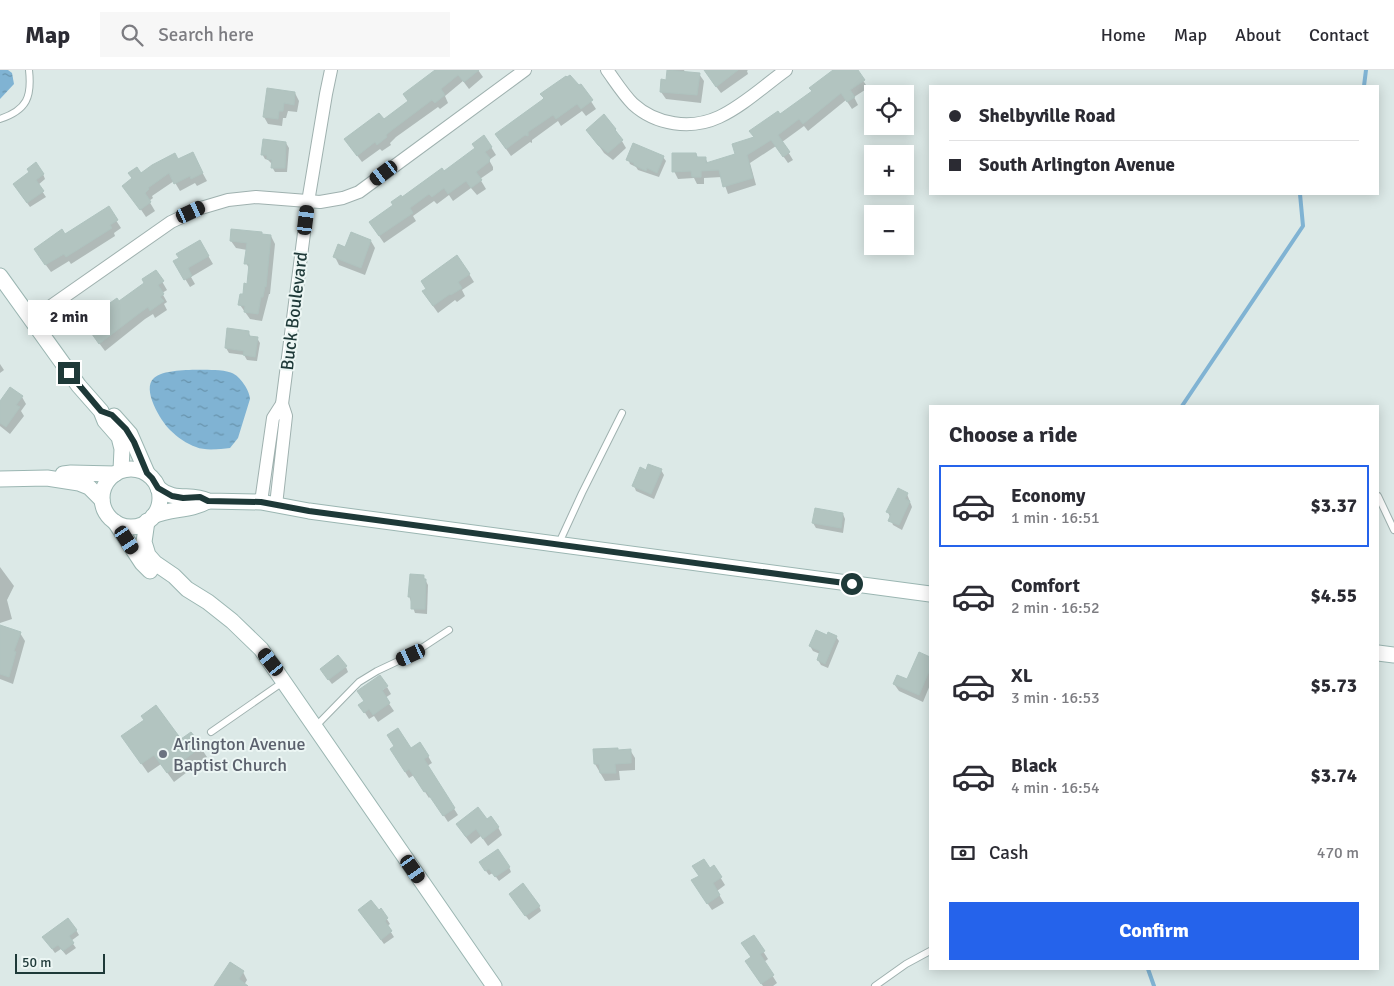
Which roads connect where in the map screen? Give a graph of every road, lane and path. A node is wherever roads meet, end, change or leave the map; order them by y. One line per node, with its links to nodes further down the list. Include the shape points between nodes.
1 (29, 70): 6 (lane, via 31,88 26,102 10,116)
2 (331, 70): 7 (street, Buck Boulevard)
3 (525, 70): 7 (street, via 359,192 332,201)
4 (607, 70): 5 (street, via 627,98 641,110 661,121 688,124 720,117)
5 (786, 70)
6 (0, 119)
7 (308, 202): 9 (street, via 244,198 186,214); 20 (street, Buck Boulevard, via 282,404 286,416)
8 (0, 276): 9 (main road)
9 (31, 320): 10 (main road)
10 (101, 411): 12 (main road, via 120,442 122,452); 13 (main road, via 112,415 126,429)
11 (622, 412): 24 (lane)
12 (118, 472): 13 (main road, via 136,469); 14 (main road, via 71,473); 18 (main road, via 105,485)
13 (147, 473): 16 (main road)
14 (47, 478): 15 (main road); 18 (main road, via 89,486)
15 (0, 479)
16 (158, 488): 19 (main road, via 172,496 200,497); 21 (main road, via 159,503)
17 (1379, 498): 23 (lane)
18 (102, 500): 22 (main road, via 107,514)
19 (208, 501): 20 (main road); 21 (main road, via 198,507 164,512)
20 (268, 504): 24 (main road)
21 (150, 519): 22 (main road, via 133,526); 25 (main road, via 144,542 148,555)
22 (115, 522): 25 (main road, via 148,569 169,584)
23 (1394, 530)
24 (558, 544): 26 (main road)
25 (187, 589): 30 (main road, via 208,602 252,640)
26 (929, 594)
27 (448, 630): 31 (lane, via 411,655 359,682)
28 (1379, 653): 29 (main road)
29 (1394, 655)
30 (284, 682): 31 (main road); 32 (lane)
31 (315, 727): 34 (main road)
32 (211, 732)
33 (929, 952): 35 (lane)
34 (494, 986)
35 (875, 986)

